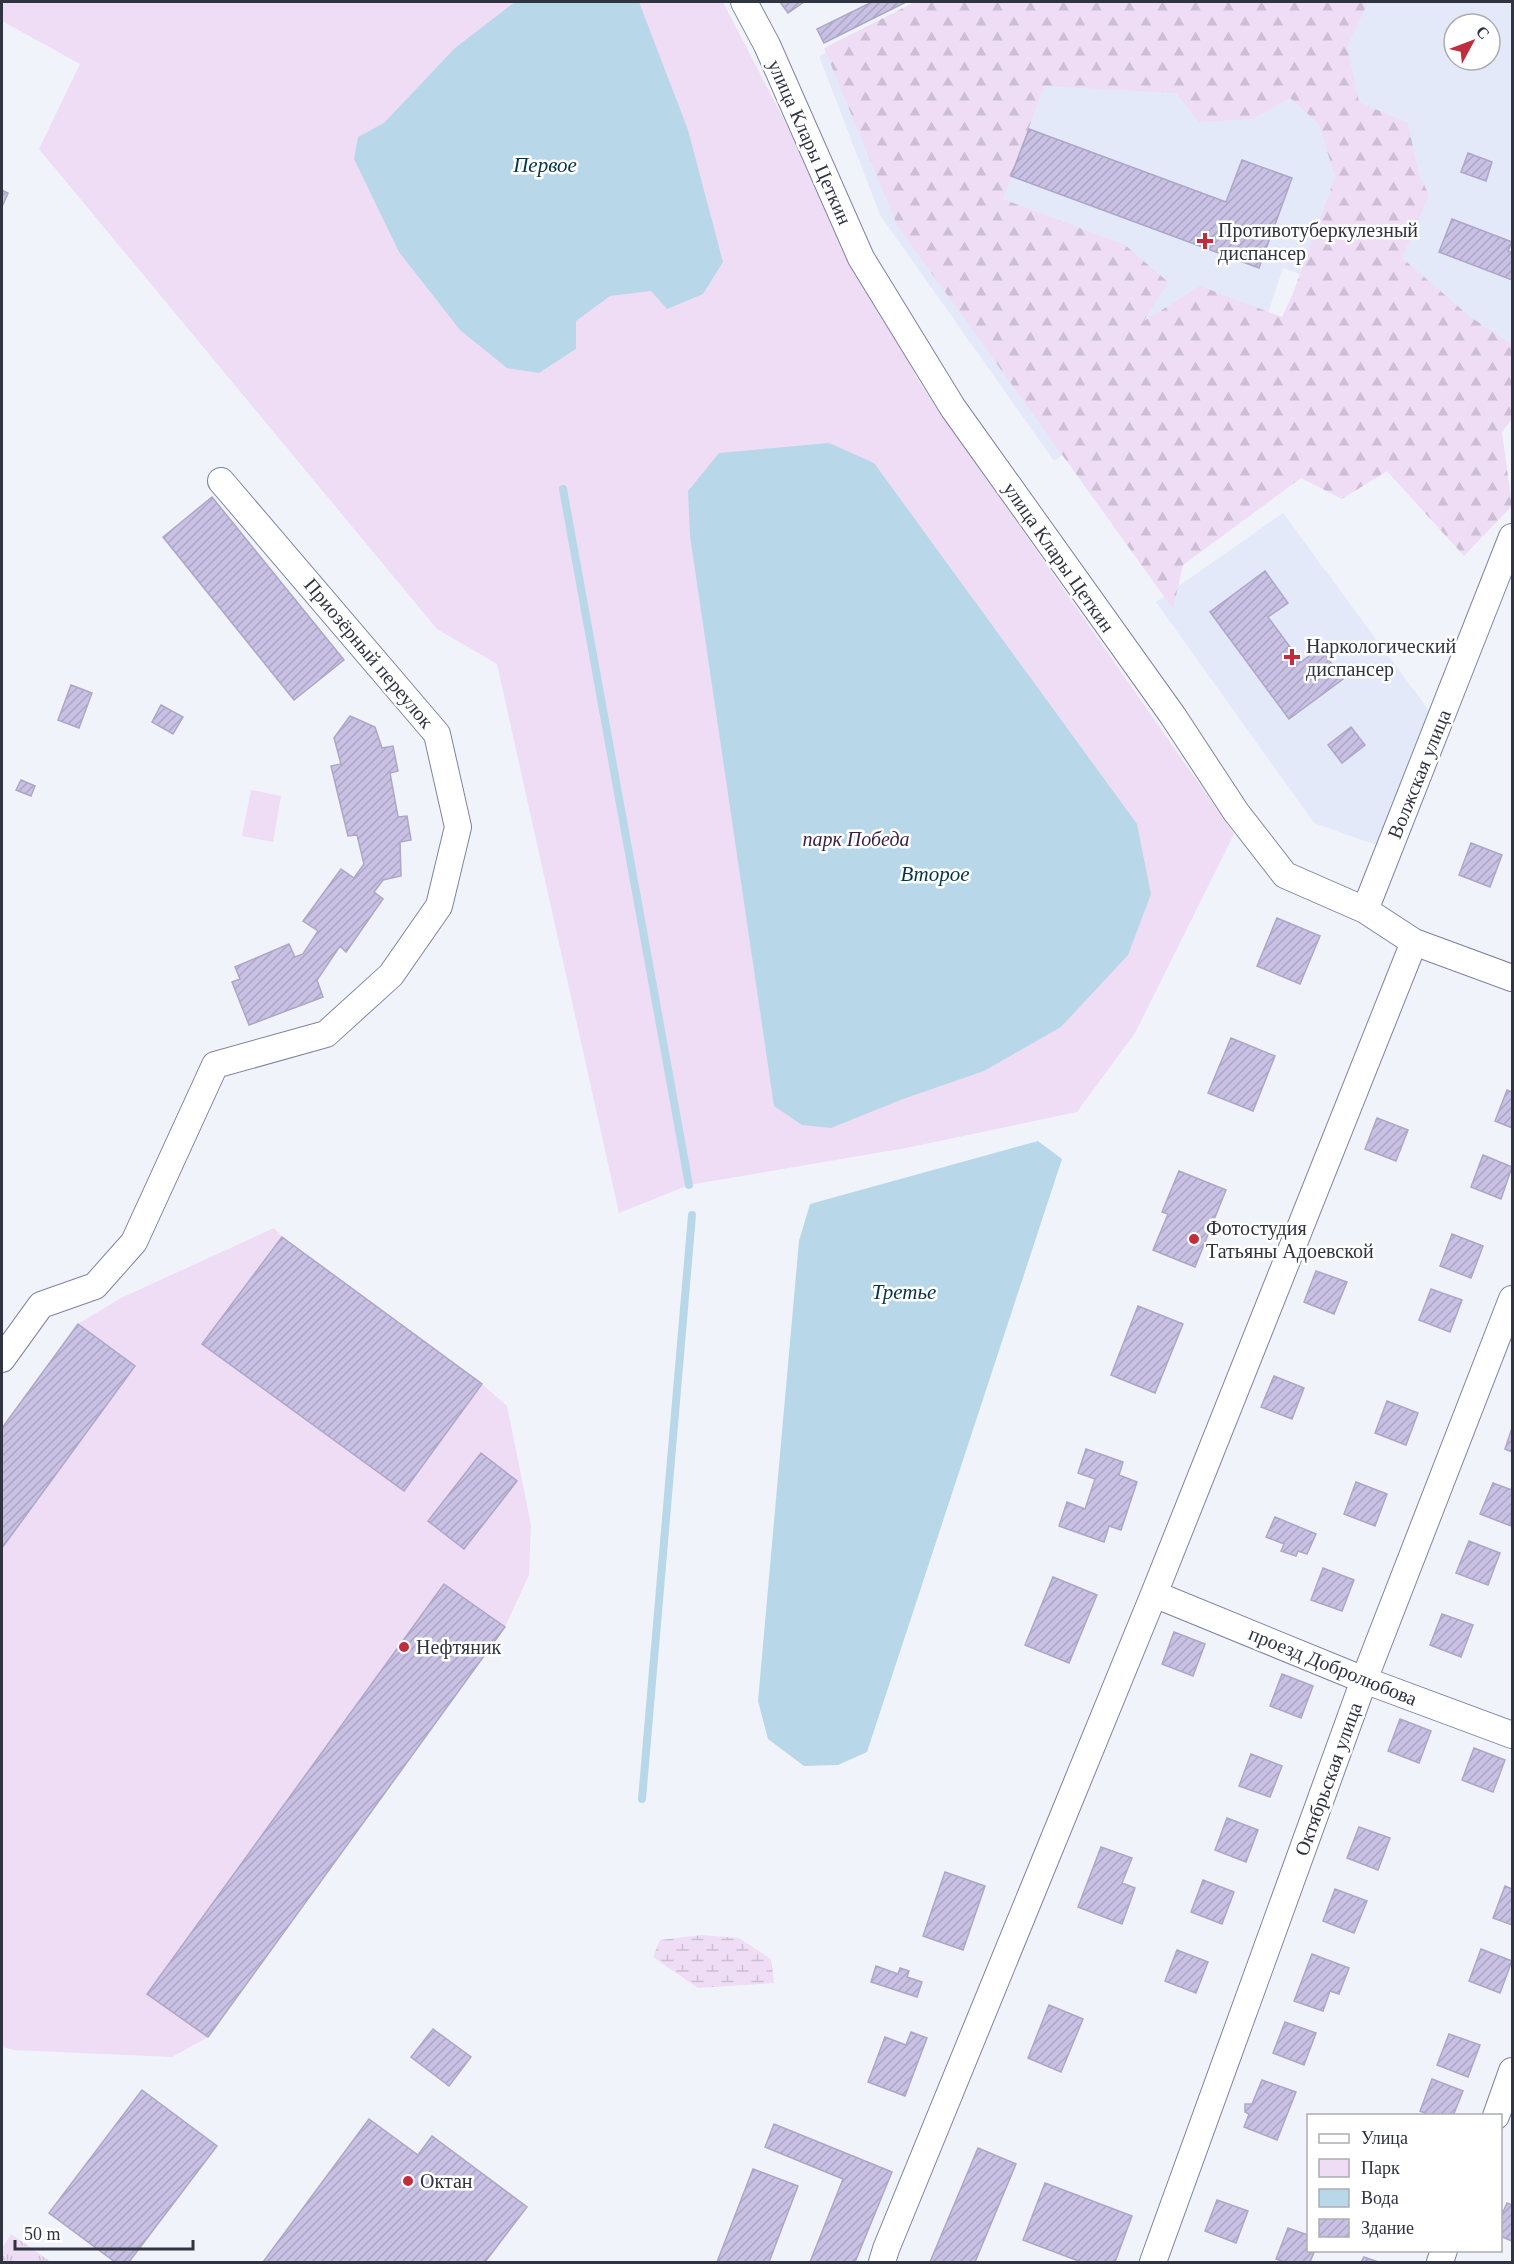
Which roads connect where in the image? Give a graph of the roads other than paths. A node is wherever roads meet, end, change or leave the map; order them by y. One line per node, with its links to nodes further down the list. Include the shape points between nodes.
1 (744, 2): 4 (street, улица Клары Цеткин, via 767,45 861,258 953,408 1236,812 1285,875)
2 (221, 481): 8 (street, Приозёрный переулок, via 437,734 458,827 439,906 391,975 326,1034 215,1065 134,1242 95,1286 41,1305)
3 (1512, 537): 4 (street, Волжская улица)
4 (1365, 910): 5 (street, улица Клары Цеткин)
5 (1414, 942): 6 (street, улица Клары Цеткин); 9 (street)
6 (1512, 978)
7 (1512, 1299): 10 (street, Октябрьская улица)
8 (2, 1359)
9 (1154, 1594): 10 (street, проезд Добролюбова); 14 (street)
10 (1364, 1680): 11 (street, проезд Добролюбова); 15 (street, Октябрьская улица)
11 (1512, 1735)
12 (1512, 2071): 13 (street)
13 (1496, 2114)
14 (882, 2262)
15 (1153, 2262)

